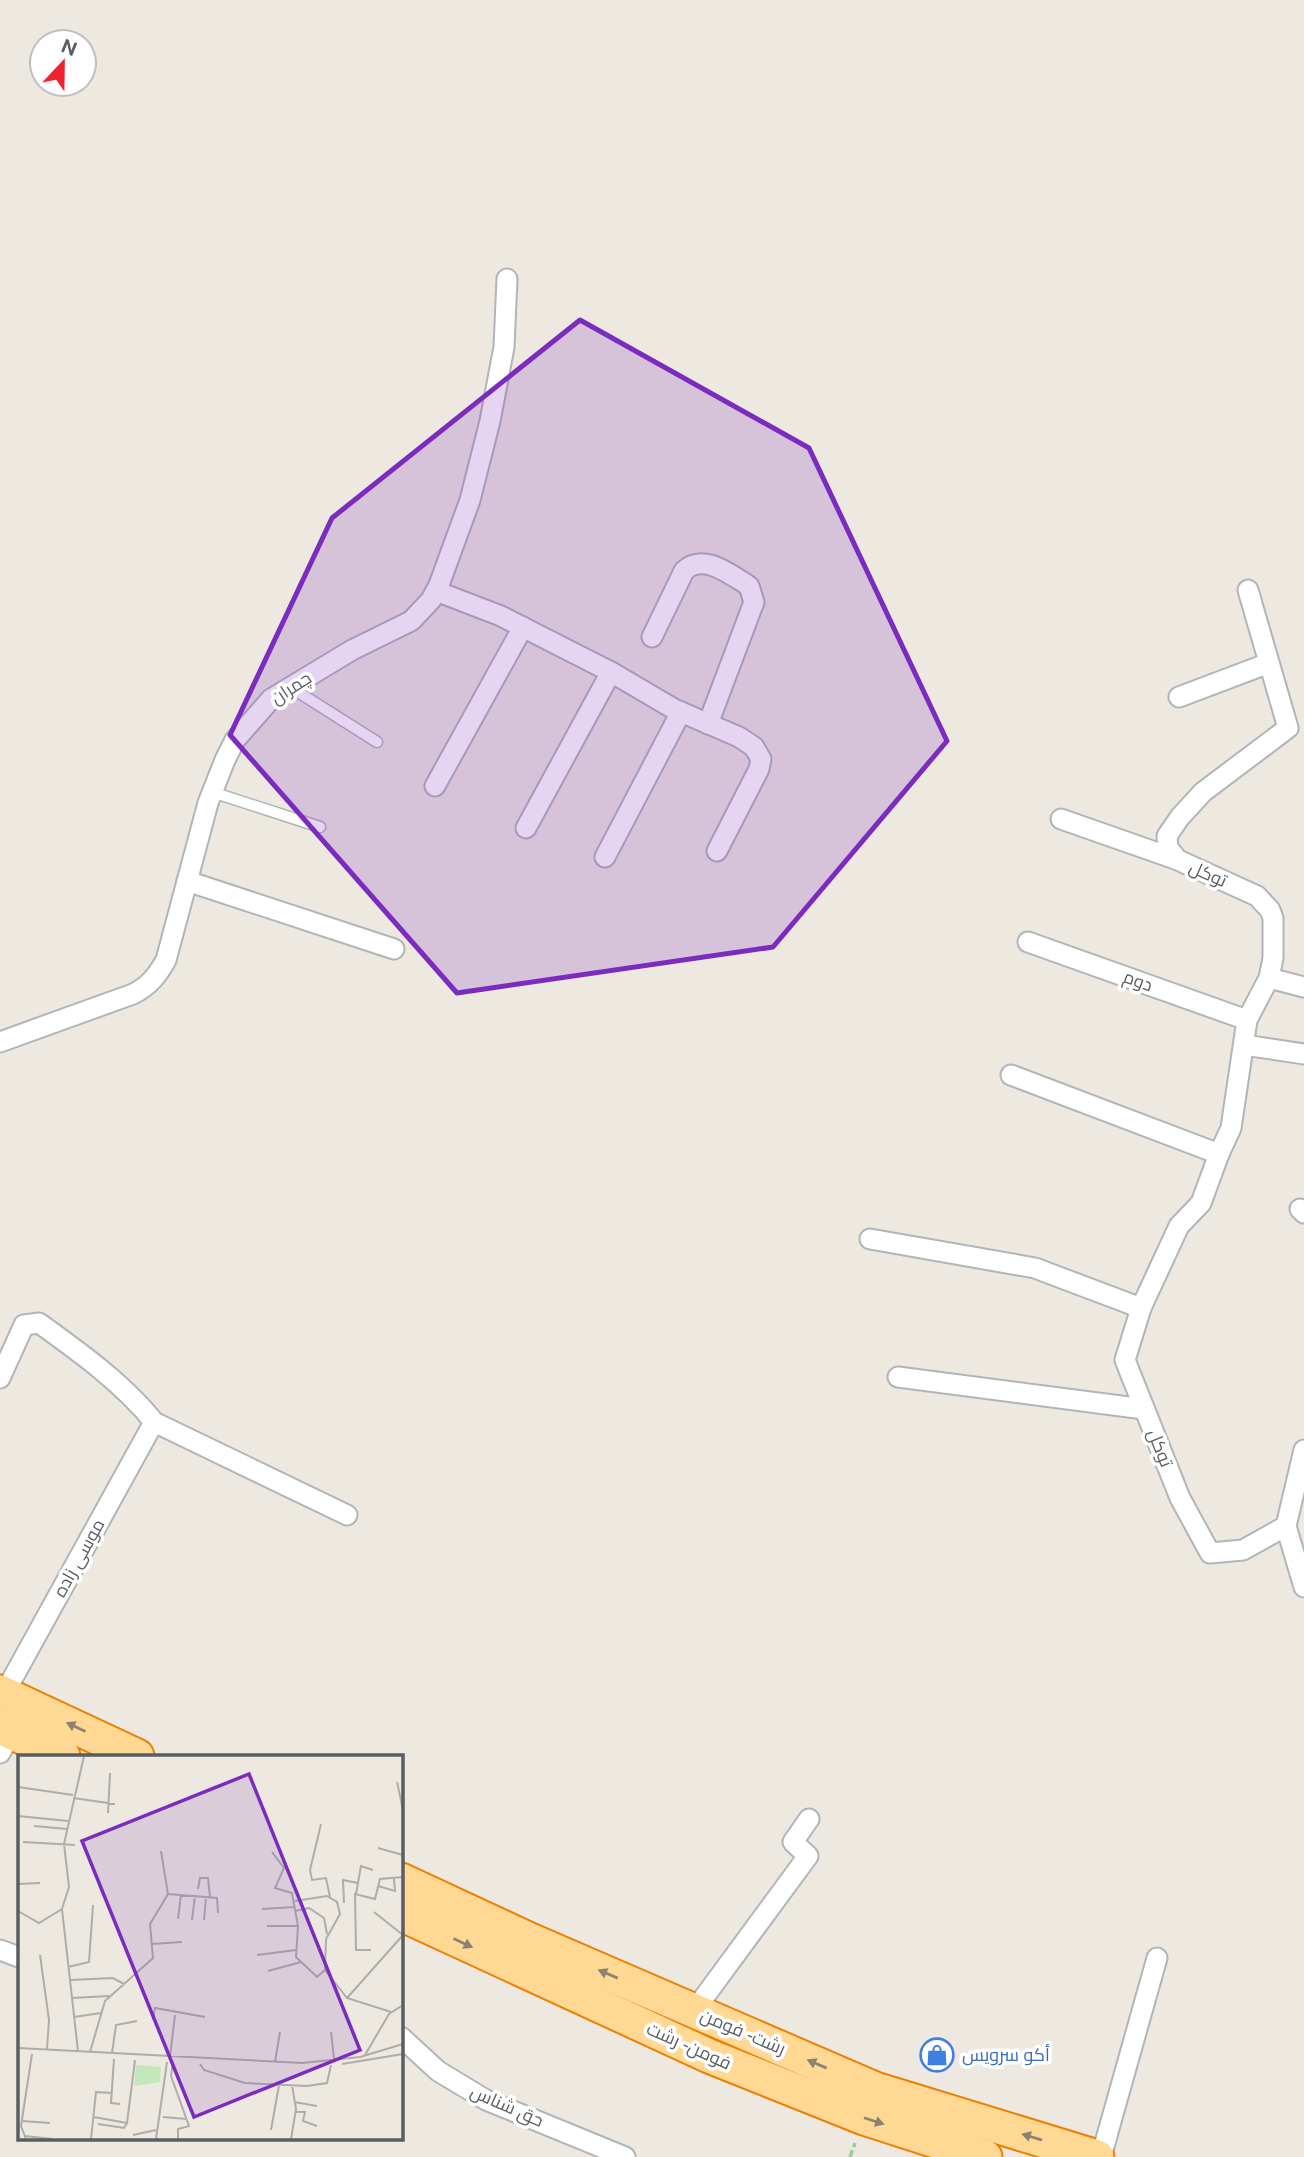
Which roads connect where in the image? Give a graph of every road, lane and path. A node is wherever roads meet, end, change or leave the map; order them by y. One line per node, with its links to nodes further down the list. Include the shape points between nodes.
1 (507, 279): 3 (street, چمران, via 505,347 490,421 470,500)
2 (1248, 590): 6 (street, توکل)
3 (436, 591): 4 (street); 8 (street, چمران, via 411,621)
4 (523, 627): 7 (street); 13 (street)
5 (653, 637): 11 (street, via 691,564 703,562 749,586 754,603)
6 (1269, 663): 9 (street); 20 (street, توکل, via 1288,728 1203,792 1180,817 1167,836 1168,848)
7 (611, 671): 10 (street); 17 (street)
8 (290, 688): 12 (lane); 14 (street, چمران, via 271,699 235,740)
9 (1179, 697)
10 (681, 712): 11 (street); 19 (street)
11 (708, 723): 18 (street, via 739,737 761,758)
12 (377, 742)
13 (435, 786)
14 (212, 792): 16 (lane); 21 (street, چمران)
15 (1061, 819): 20 (street)
16 (320, 827)
17 (526, 828)
18 (717, 851)
19 (605, 857)
20 (1178, 860): 24 (street, توکل, via 1264,902 1273,918)
21 (187, 881): 23 (street); 27 (street, چمران, via 166,960 146,987)
22 (1028, 942): 26 (street, دوم)
23 (394, 949)
24 (1269, 978): 25 (street); 26 (street, توکل)
25 (1304, 987)
26 (1247, 1020): 28 (street, توکل)
27 (0, 1042)
28 (1244, 1045): 29 (street); 31 (street, توکل, via 1231,1128)
29 (1304, 1054)
30 (1011, 1075): 31 (street)
31 (1219, 1154): 33 (street, توکل, via 1201,1203 1179,1226)
32 (870, 1238): 33 (street, via 1035,1268)
33 (1141, 1308): 36 (street, توکل, via 1125,1360)
34 (898, 1377): 36 (street)
35 (0, 1378): 37 (street, via 24,1325 39,1323 74,1348)
36 (1144, 1409): 40 (street, توکل, via 1180,1498 1210,1553 1243,1550)
37 (154, 1422): 39 (street); 42 (street, موسی زاده)
38 (1304, 1450): 40 (street)
39 (347, 1515)
40 (1286, 1526): 41 (street)
41 (1304, 1587)
42 (2, 1693): 45 (highway, one-way to 42)
43 (4, 1737): 44 (highway)
44 (60, 1755)
45 (135, 1755)
46 (809, 1819): 52 (street, via 793,1842 808,1856)
47 (402, 1880): 52 (highway, رشت - فومن, one-way to 47)
48 (402, 1914): 55 (highway, فومن - رشت, one-way to 55, via 709,2056 864,2118)
49 (0, 1950): 50 (street)
50 (18, 1957)
51 (1157, 1958): 56 (street)
52 (694, 2011): 56 (highway, رشت - فومن, one-way to 52, via 875,2089)
53 (402, 2038): 54 (street, حق شناس, via 438,2071 485,2100)
54 (612, 2155)
55 (985, 2157)
56 (1099, 2157)

